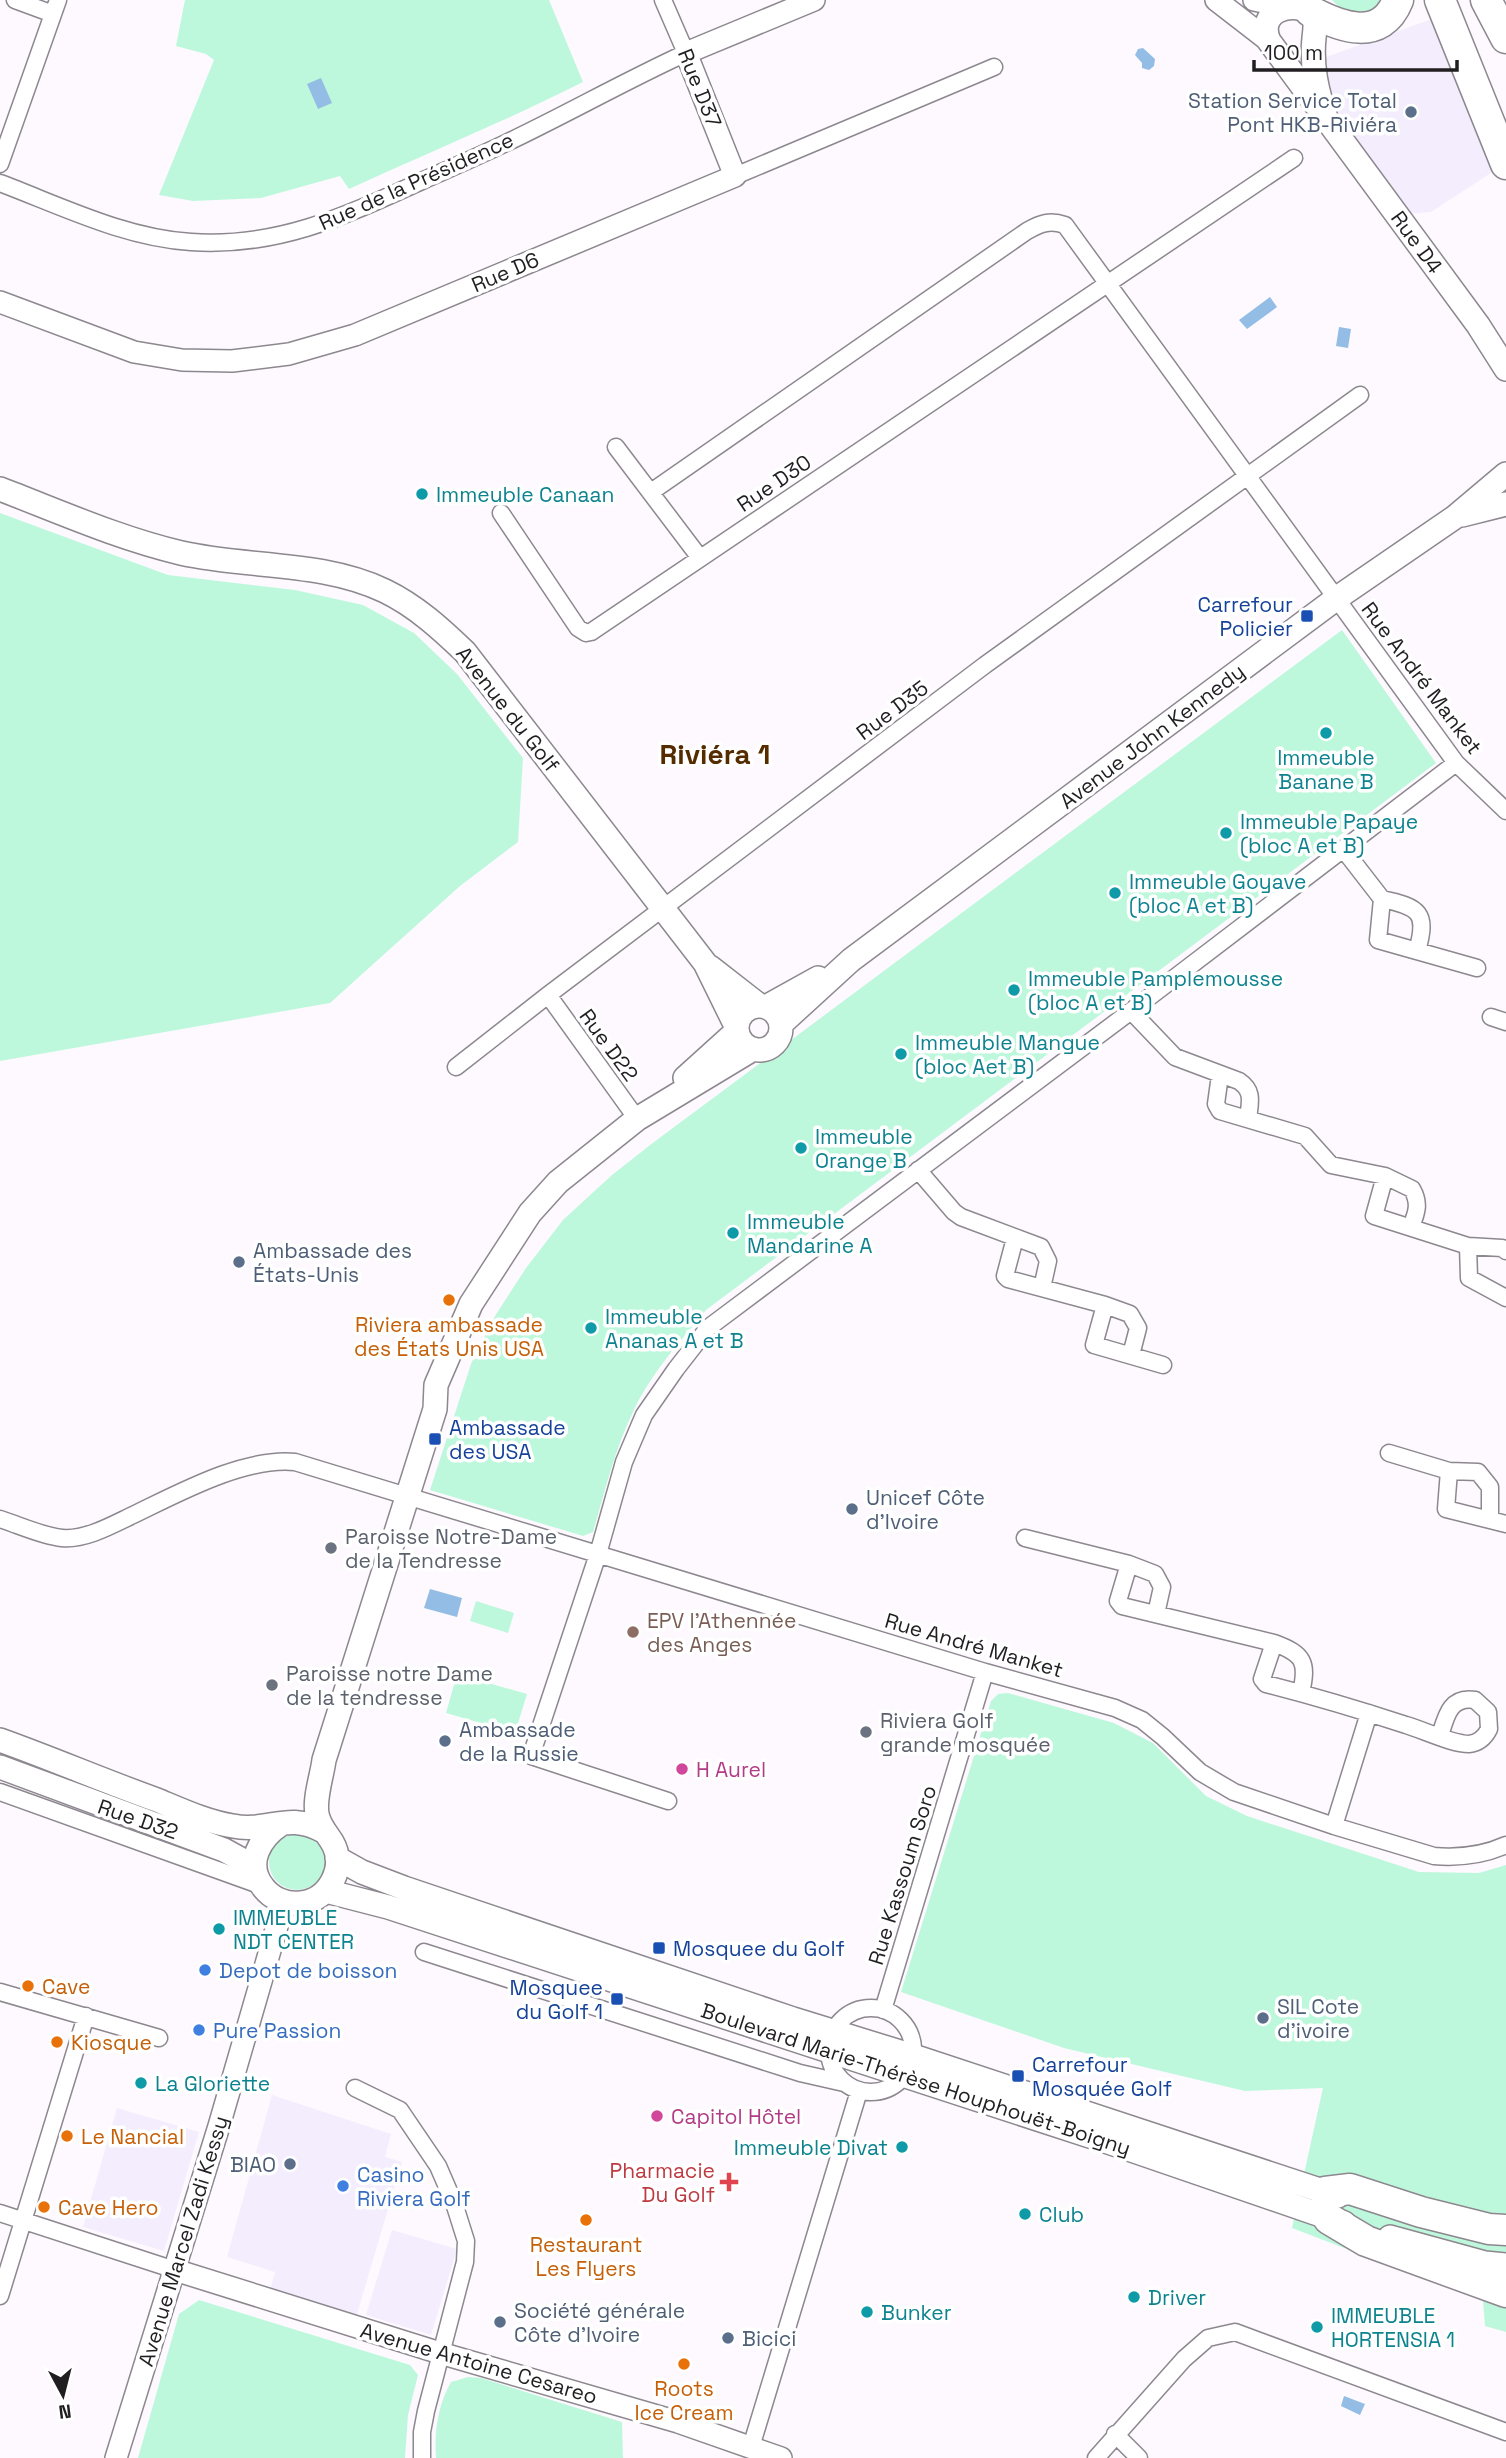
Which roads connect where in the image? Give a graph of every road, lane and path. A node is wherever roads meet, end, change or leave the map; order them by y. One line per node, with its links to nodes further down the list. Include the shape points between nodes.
1 (15, 0): 11 (street)
2 (663, 0): 15 (street, Rue D37)
3 (814, 0): 15 (street, Rue de la Présidence)
4 (1216, 0): 14 (street)
5 (1254, 0): 10 (street)
6 (1398, 0): 12 (highway, via 1384,19 1363,28)
7 (1440, 0): 21 (highway)
8 (1460, 0): 17 (highway)
9 (1486, 0): 13 (highway)
10 (1278, 5): 12 (main road, via 1300,4); 14 (main road, via 1267,17 1266,34)
11 (55, 7): 20 (street)
12 (1312, 24): 14 (main road, via 1301,50 1293,52); 18 (main road, Rue D4, via 1315,78)
13 (1506, 38)
14 (1272, 44): 18 (main road, Rue D4)
15 (686, 53): 22 (street, Rue D37); 23 (street, Rue de la Présidence, via 507,143 363,208 295,233 227,243 190,242 114,226)
16 (994, 67): 22 (street, Rue D6)
17 (1506, 110)
18 (1326, 118): 26 (main road, Rue D4)
19 (1294, 158): 24 (street, Rue D30)
20 (0, 164)
21 (1506, 164)
22 (735, 176): 25 (street, Rue D6, via 355,335 289,354 232,361 182,360 134,352)
23 (0, 183)
24 (1108, 284): 30 (street); 32 (street, via 1065,225 1041,223); 36 (street, Rue D30)
25 (0, 302)
26 (1506, 369)
27 (1360, 396): 30 (street, Rue D35)
28 (616, 447): 32 (street)
29 (1506, 474): 35 (main road, Avenue John Kennedy)
30 (1248, 476): 37 (street); 42 (street, Rue D35, via 985,665)
31 (0, 489): 42 (main road, Avenue du Golf, via 147,545 222,561 333,574 384,591 432,620 466,652)
32 (651, 492): 36 (street)
33 (1506, 504): 35 (main road, Avenue John Kennedy)
34 (501, 513): 36 (street, Rue D30, via 578,628 586,633)
35 (1455, 517): 37 (main road, Avenue John Kennedy)
36 (700, 558)
37 (1337, 598): 38 (street, Rue André Manket); 48 (main road, Avenue John Kennedy, via 851,960)
38 (1456, 763): 39 (street, Rue André Manket); 40 (street)
39 (1506, 811)
40 (1344, 850): 41 (street); 47 (street)
41 (1382, 899): 43 (street, via 1416,910 1423,924); 43 (street, via 1378,940)
42 (663, 909): 44 (main road, Avenue du Golf); 46 (street, Rue D35)
43 (1417, 951): 45 (street)
44 (705, 962): 48 (main road, Avenue du Golf); 49 (main road, Avenue du Golf)
45 (1476, 968)
46 (548, 995): 51 (street, Rue D35); 53 (street, Rue D22)
47 (1131, 1011): 52 (street, via 1175,1057); 55 (street)
48 (769, 1012): 49 (main road, Avenue John Kennedy, via 750,1007); 50 (main road, Avenue John Kennedy, via 779,1037 774,1045)
49 (737, 1029): 50 (main road, via 742,1042); 53 (main road, Avenue John Kennedy)
50 (753, 1049): 53 (main road, Avenue John Kennedy)
51 (456, 1067)
52 (1220, 1075): 54 (street, via 1247,1086 1251,1101); 54 (street, via 1217,1109)
53 (643, 1115): 68 (main road, Avenue John Kennedy, via 558,1182 530,1213 471,1304 436,1385 435,1409)
54 (1248, 1119): 56 (street, via 1306,1136 1331,1165)
55 (918, 1170): 58 (street, via 961,1217); 73 (street, via 708,1328 644,1415 624,1462)
56 (1385, 1176): 57 (street, via 1412,1188 1418,1211); 57 (street, via 1374,1216)
57 (1411, 1227): 59 (street)
58 (1015, 1238): 61 (street, via 1046,1253 1048,1269); 61 (street, via 1005,1276)
59 (1468, 1246): 60 (street); 62 (street, via 1469,1278)
60 (1506, 1251)
61 (1042, 1288): 63 (street)
62 (1505, 1294)
63 (1105, 1305): 64 (street, via 1135,1321 1137,1336); 64 (street, via 1094,1345)
64 (1131, 1355): 65 (street)
65 (1163, 1365)
66 (1389, 1453): 67 (street)
67 (1449, 1471): 70 (street, via 1478,1472 1485,1479 1491,1495); 70 (street, via 1446,1509)
68 (409, 1496): 69 (street, Rue André Manket, via 280,1460 238,1469 77,1538 61,1538); 73 (street, Rue André Manket); 84 (main road, Avenue John Kennedy)
69 (0, 1519)
70 (1490, 1519): 71 (street)
71 (1506, 1524)
72 (1025, 1538): 74 (street)
73 (598, 1554): 77 (street, Rue André Manket); 87 (street, via 531,1756)
74 (1129, 1564): 75 (street, via 1160,1580 1162,1595); 75 (street, via 1119,1603)
75 (1156, 1614): 76 (street)
76 (1274, 1643): 78 (street, via 1299,1656 1304,1668); 78 (street, via 1263,1682)
77 (985, 1672): 89 (street, Rue André Manket, via 1124,1712 1142,1720 1200,1772 1234,1793); 98 (street, Rue Kassoum Soro)
78 (1301, 1693): 79 (street)
79 (1369, 1713): 82 (street); 89 (street)
80 (1489, 1715): 81 (street); 82 (street, via 1489,1729 1478,1741 1469,1744); 82 (street, via 1475,1700 1458,1701 1451,1706)
81 (1506, 1719)
82 (1440, 1736)
83 (0, 1740): 88 (main road, via 233,1826)
84 (324, 1760): 88 (main road, Avenue John Kennedy); 90 (main road, Avenue John Kennedy, via 316,1807)
85 (0, 1767): 93 (main road, via 224,1850)
86 (0, 1792): 93 (street, Rue D32)
87 (667, 1801)
88 (288, 1822): 90 (main road, via 309,1823); 93 (main road, Avenue John Kennedy, via 266,1834 257,1849)
89 (1334, 1826): 91 (street, Rue André Manket, via 1434,1856 1475,1854)
90 (323, 1830): 92 (main road, Avenue John Kennedy)
91 (1506, 1844)
92 (337, 1858): 94 (main road, via 336,1875); 101 (main road, Boulevard Marie-Thérèse Houphouët-Boigny, via 404,1888 793,2019)
93 (258, 1876): 95 (main road, via 271,1896)
94 (326, 1891): 95 (main road, via 299,1904); 101 (main road, Boulevard Marie-Thérèse Houphouët-Boigny)
95 (284, 1902): 112 (street, Avenue Marcel Zadi Kessy)
96 (424, 1952): 103 (street, via 800,2073)
97 (0, 1992): 99 (street)
98 (883, 2010): 101 (street, via 855,2011 843,2019); 102 (street, via 901,2020 911,2036)
99 (86, 2016): 100 (street); 108 (street)
100 (159, 2038)
101 (831, 2040): 102 (main road, Boulevard Marie-Thérèse Houphouët-Boigny); 103 (street, via 832,2068)
102 (909, 2066): 105 (street, via 885,2090); 106 (main road, Boulevard Marie-Thérèse Houphouët-Boigny)
103 (844, 2082): 105 (street)
104 (355, 2088): 115 (street, via 400,2110 438,2166 454,2203 466,2241 465,2262)
105 (859, 2091): 118 (street)
106 (1327, 2206): 109 (highway, via 1350,2189 1421,2212); 110 (main road, Boulevard Marie-Thérèse Houphouët-Boigny); 111 (main road, Boulevard Marie-Thérèse Houphouët-Boigny, via 1485,2263); 113 (highway, via 1366,2241)
107 (0, 2213): 108 (street)
108 (22, 2220): 112 (street); 114 (street)
109 (1506, 2230)
110 (1506, 2245)
111 (1506, 2265)
112 (175, 2270): 115 (street, Avenue Antoine Cesareo); 119 (street, Avenue Marcel Zadi Kessy)
113 (1506, 2292)
114 (0, 2296)
115 (440, 2353): 118 (street, Avenue Antoine Cesareo, via 678,2421); 120 (street, via 422,2432)
116 (1506, 2432): 117 (street, via 1235,2332 1208,2338)
117 (1115, 2434): 122 (street); 123 (street)
118 (751, 2447): 121 (street, Avenue Antoine Cesareo)
119 (116, 2458)
120 (422, 2458)
121 (781, 2458)
122 (1096, 2458)
123 (1139, 2458)

